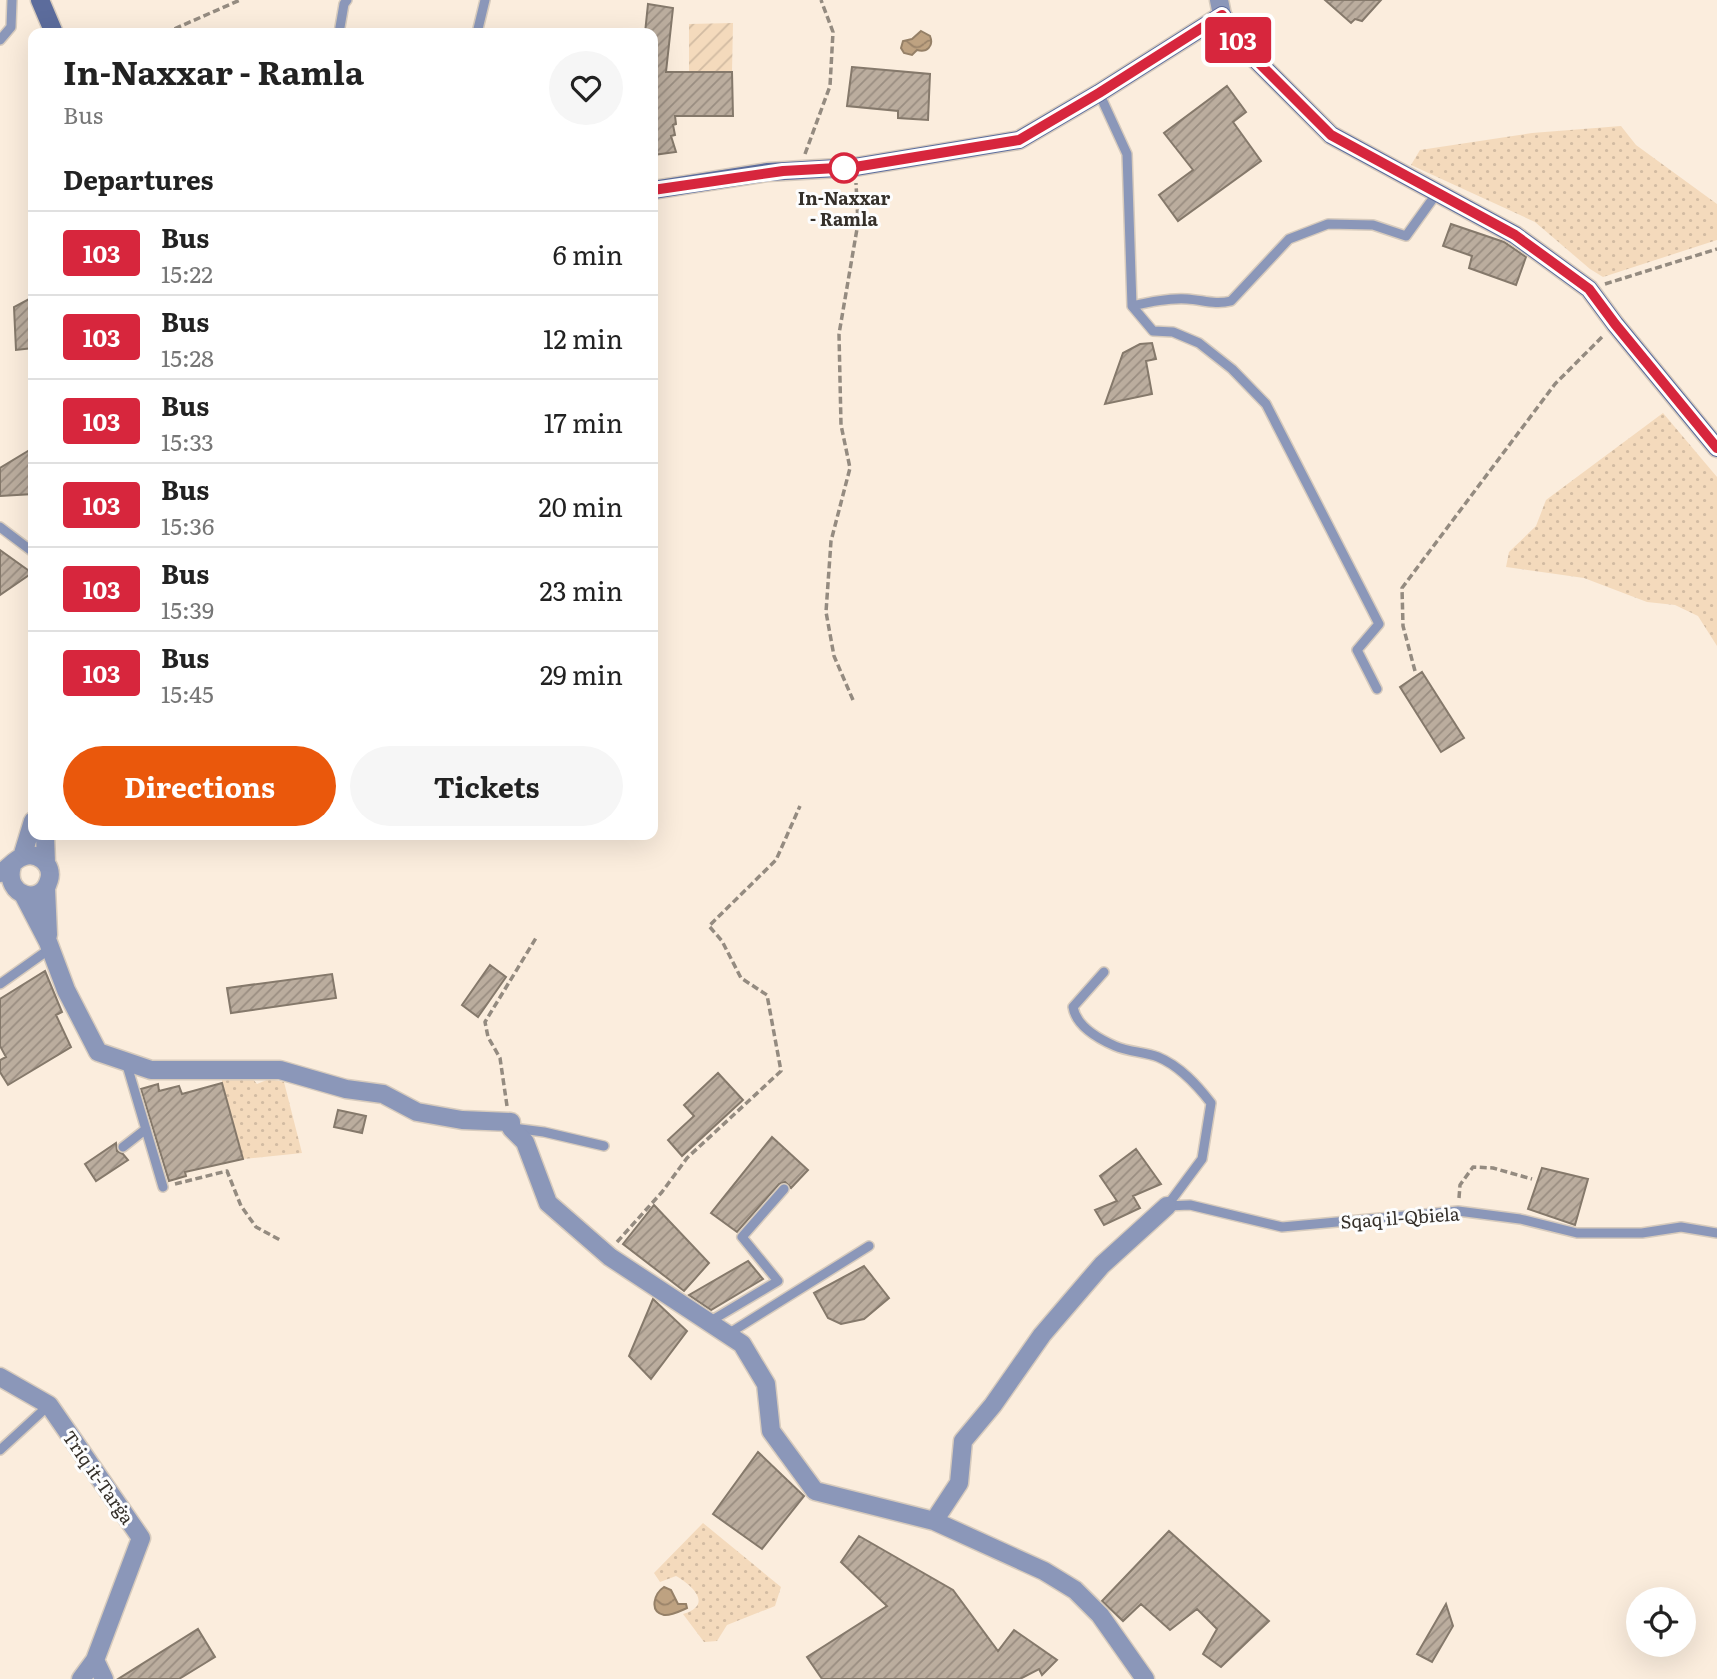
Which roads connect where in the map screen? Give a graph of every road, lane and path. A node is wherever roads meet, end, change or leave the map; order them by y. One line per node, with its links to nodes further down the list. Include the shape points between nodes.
1 (12, 0): 12 (lane, via 11,27)
2 (40, 0): 8 (main road)
3 (240, 0): 9 (path)
4 (347, 0): 10 (lane)
5 (485, 0): 11 (lane)
6 (821, 0): 15 (path, via 833,32 830,86)
7 (1224, 5): 13 (main road); 17 (main road, via 1240,44 1331,135)
8 (52, 28)
9 (176, 28)
10 (340, 28)
11 (478, 28)
12 (0, 40)
13 (1099, 93): 14 (main road, via 1019,140); 20 (lane, via 1128,154)
14 (855, 167): 15 (main road); 27 (path, via 858,223 839,334 841,425 850,468 831,541 826,612 834,656)
15 (799, 169): 16 (main road)
16 (658, 189)
17 (1437, 193): 19 (main road, via 1515,235); 20 (lane, via 1406,236 1373,225 1328,224 1290,239 1231,301 1166,299)
18 (1717, 249): 19 (path)
19 (1589, 289): 21 (main road)
20 (1132, 306): 26 (lane, via 1153,331 1173,332 1199,343 1266,404 1379,624 1357,650)
21 (1615, 324): 22 (main road); 25 (path, via 1555,384 1402,588 1403,626)
22 (1717, 448)
23 (0, 527): 24 (lane)
24 (28, 548)
25 (1415, 671)
26 (1377, 689)
27 (853, 700)
28 (800, 806): 53 (path, via 776,860 709,926 723,941 741,978 767,995 781,1071 687,1158)
29 (28, 831): 32 (street)
30 (45, 840): 31 (street)
31 (46, 863): 32 (street, via 35,856); 33 (street, via 50,876)
32 (11, 866): 34 (street)
33 (46, 888): 34 (street, via 36,895); 36 (street)
34 (13, 893): 36 (street)
35 (536, 938): 40 (path, via 485,1022 500,1058)
36 (50, 945): 38 (lane); 39 (street, via 66,990 99,1052)
37 (1104, 972): 48 (lane, via 1073,1007 1079,1023 1116,1047 1160,1057 1192,1079 1212,1103 1202,1159)
38 (0, 984)
39 (127, 1062): 40 (street, via 151,1070 280,1070 346,1089 383,1094 416,1112); 41 (lane)
40 (511, 1125): 42 (lane); 53 (street, via 524,1142 548,1203)
41 (146, 1129): 43 (lane); 46 (lane)
42 (604, 1146)
43 (123, 1147)
44 (1532, 1179): 49 (path, via 1472,1167 1460,1185)
45 (175, 1184): 51 (path, via 227,1171 241,1206 256,1227)
46 (163, 1187)
47 (784, 1189): 54 (lane, via 742,1237 778,1281)
48 (1167, 1206): 49 (lane, Sqaq il-Qbiela, via 1190,1205 1282,1227); 59 (street, via 1102,1265 1050,1325 963,1441 959,1483)
49 (1458, 1211): 50 (lane, Sqaq il-Qbiela, via 1577,1233 1642,1233 1681,1227)
50 (1717, 1233)
51 (279, 1240)
52 (869, 1246): 55 (lane)
53 (610, 1256): 54 (street)
54 (709, 1322): 55 (street)
55 (728, 1335): 59 (street, via 742,1344 766,1384 771,1431 815,1491)
56 (0, 1377): 57 (street, Triq it-Tarġa)
57 (49, 1405): 58 (lane); 60 (street, Triq it-Tarġa, via 141,1538)
58 (0, 1450)
59 (934, 1521): 63 (street, via 1044,1571 1074,1590 1100,1615)
60 (95, 1660): 61 (street, Triq it-Tarġa); 62 (street)
61 (81, 1679)
62 (104, 1679)
63 (1145, 1679)

